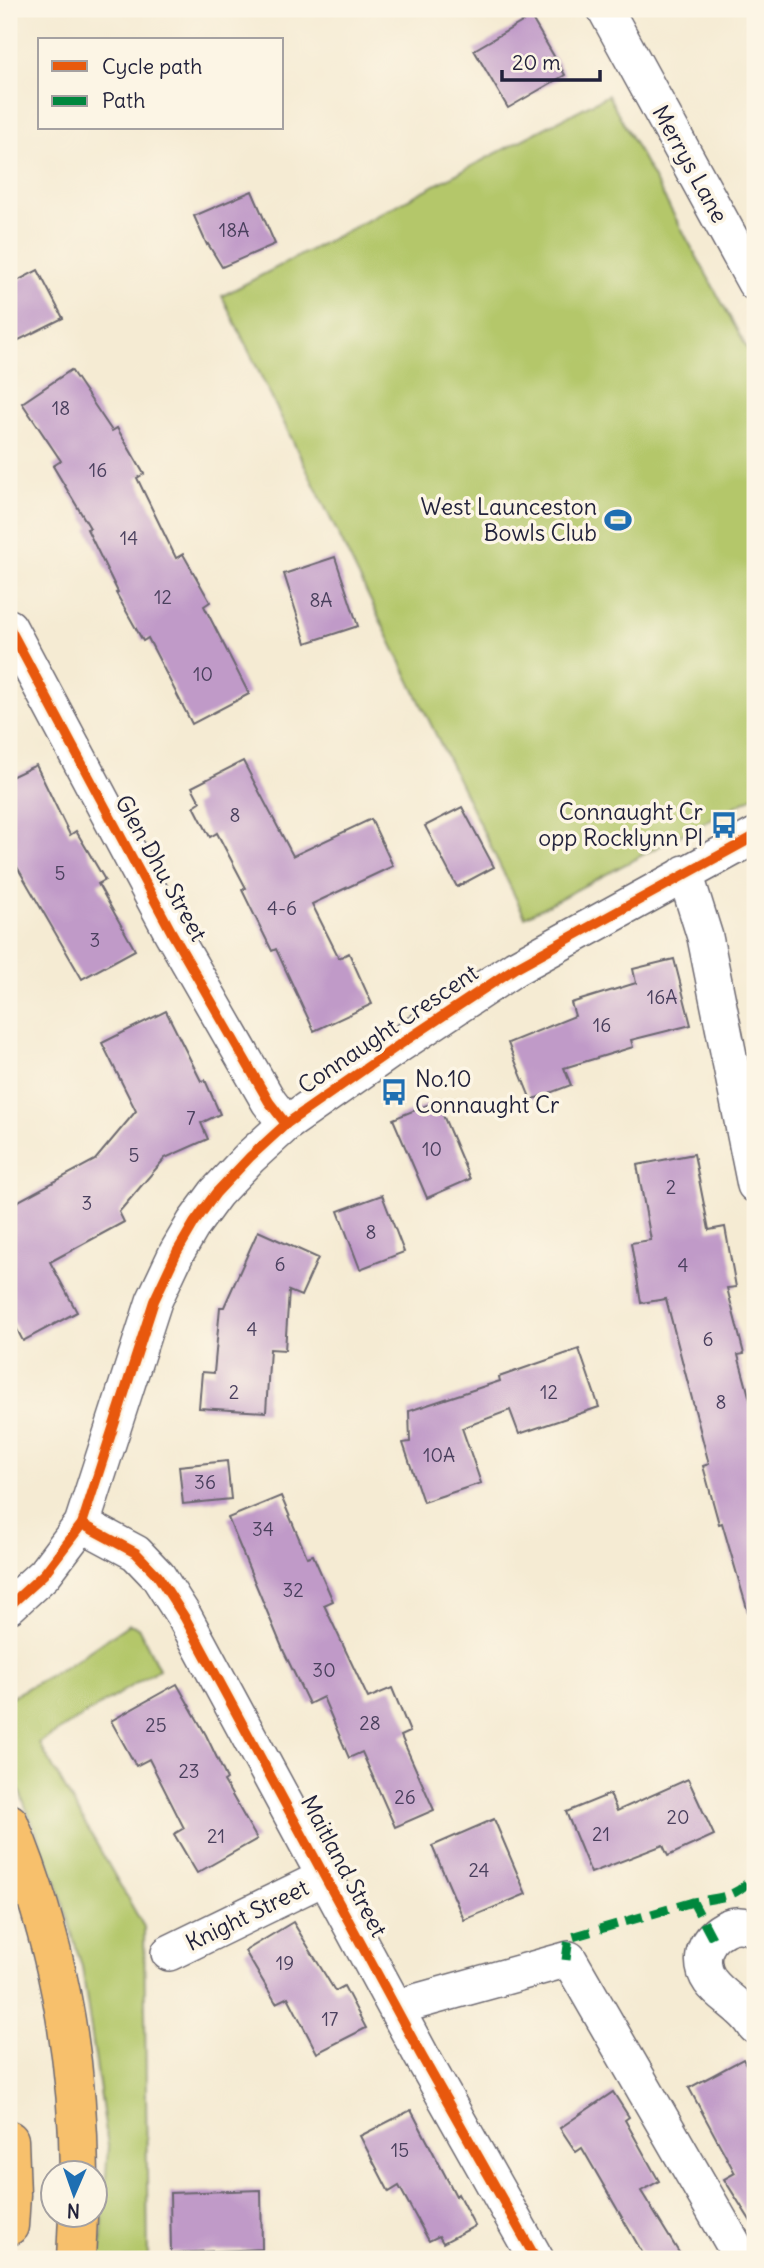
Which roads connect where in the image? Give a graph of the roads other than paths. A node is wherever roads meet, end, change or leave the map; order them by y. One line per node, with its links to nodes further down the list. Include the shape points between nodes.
1 (606, 9): 2 (street, Merrys Lane)
2 (755, 283)
3 (9, 627): 6 (street, Glen Dhu Street, via 172,933)
4 (755, 836): 5 (street, Connaught Crescent)
5 (685, 873): 6 (street, Connaught Crescent, via 515,968); 7 (street, via 705,937)
6 (286, 1124): 8 (street, Connaught Crescent, via 216,1193 177,1252 154,1301)
7 (755, 1185)
8 (82, 1524): 9 (street, Connaught Crescent, via 44,1574); 11 (street, Maitland Street, via 136,1553 162,1582)
9 (9, 1606)
10 (9, 1823): 17 (highway, via 61,1983 73,2056)
11 (325, 1877): 13 (street, Knight Street); 14 (street, Maitland Street)
12 (755, 1929): 15 (street, via 746,1924 716,1933 706,1945 703,1961 705,1975 714,1987 750,2016)
13 (169, 1953)
14 (397, 2007): 21 (street, Maitland Street); 22 (street, via 569,1959)
15 (755, 2026)
16 (9, 2140): 18 (highway)
17 (79, 2160)
18 (9, 2226)
19 (78, 2230): 20 (highway)
20 (75, 2259)
21 (536, 2259)
22 (742, 2259)

